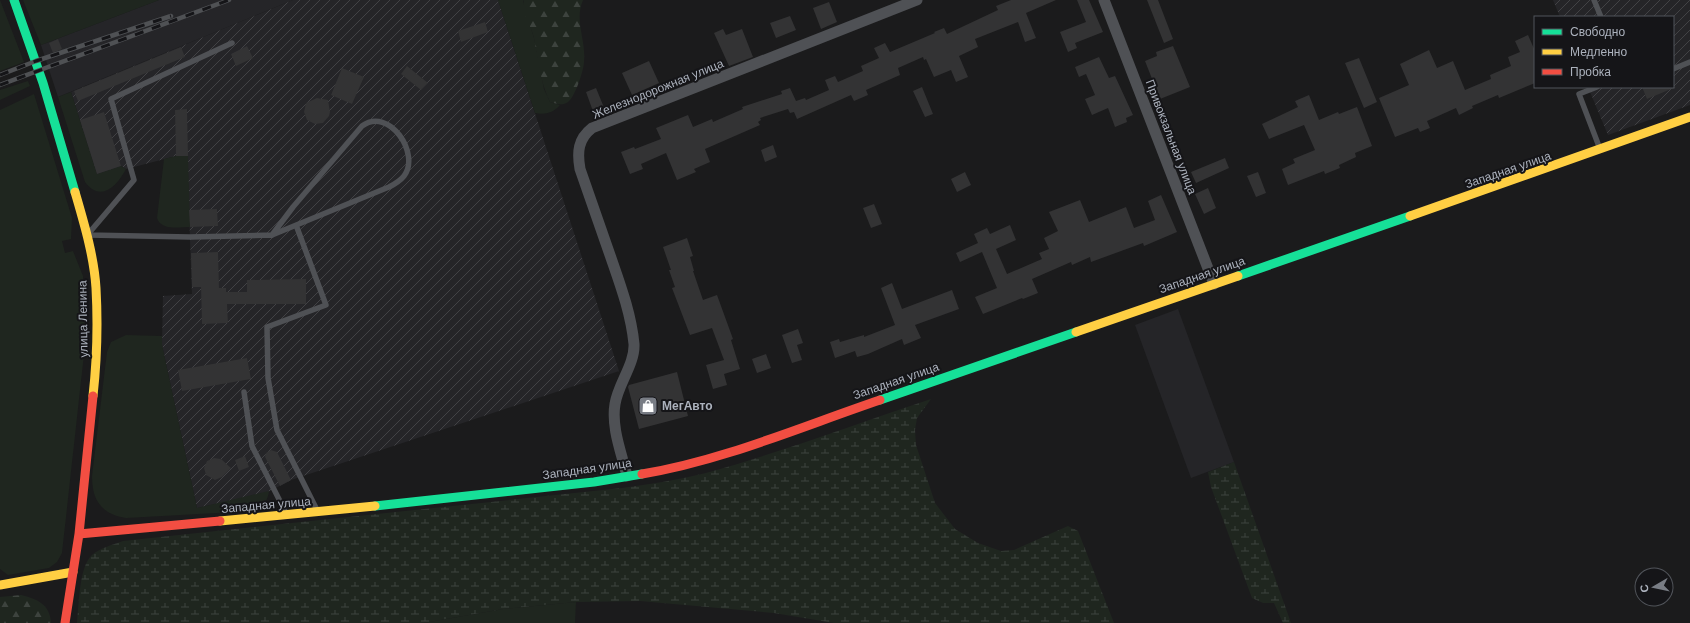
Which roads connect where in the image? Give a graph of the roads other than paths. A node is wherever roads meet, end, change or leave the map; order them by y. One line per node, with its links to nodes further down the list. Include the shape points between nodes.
1 (14, 0): 13 (street, улица Ленина, via 43,83)
2 (917, 0): 17 (street, Железнодорожная улица, via 592,128 580,141 580,169 622,289 634,346 615,405 615,425)
3 (1104, 0): 15 (street, Привокзальная улица)
4 (1594, 0): 5 (lane)
5 (1601, 16)
6 (232, 43): 13 (lane, via 111,99 134,180)
7 (1690, 62): 8 (lane)
8 (1674, 68)
9 (1594, 88): 11 (lane, via 1579,94)
10 (1690, 117): 11 (street, Западная улица)
11 (1600, 150): 15 (street, Западная улица)
12 (296, 225): 14 (lane); 14 (lane, via 399,181 408,168 408,157 403,140 396,131 388,124 374,120 362,126); 18 (lane, via 326,306 267,327 268,378 278,430)
13 (87, 235): 14 (lane); 20 (street, улица Ленина, via 96,288 97,339)
14 (272, 235)
15 (1214, 284): 17 (street, Западная улица, via 729,452)
16 (244, 392): 19 (lane, via 252,446)
17 (627, 476): 18 (street, Западная улица, via 594,482)
18 (318, 512): 19 (street, Западная улица)
19 (287, 515): 20 (street, Западная улица)
20 (79, 534): 21 (street, улица Ленина)
21 (73, 572): 22 (street); 23 (street, улица Ленина)
22 (0, 585)
23 (65, 623)

